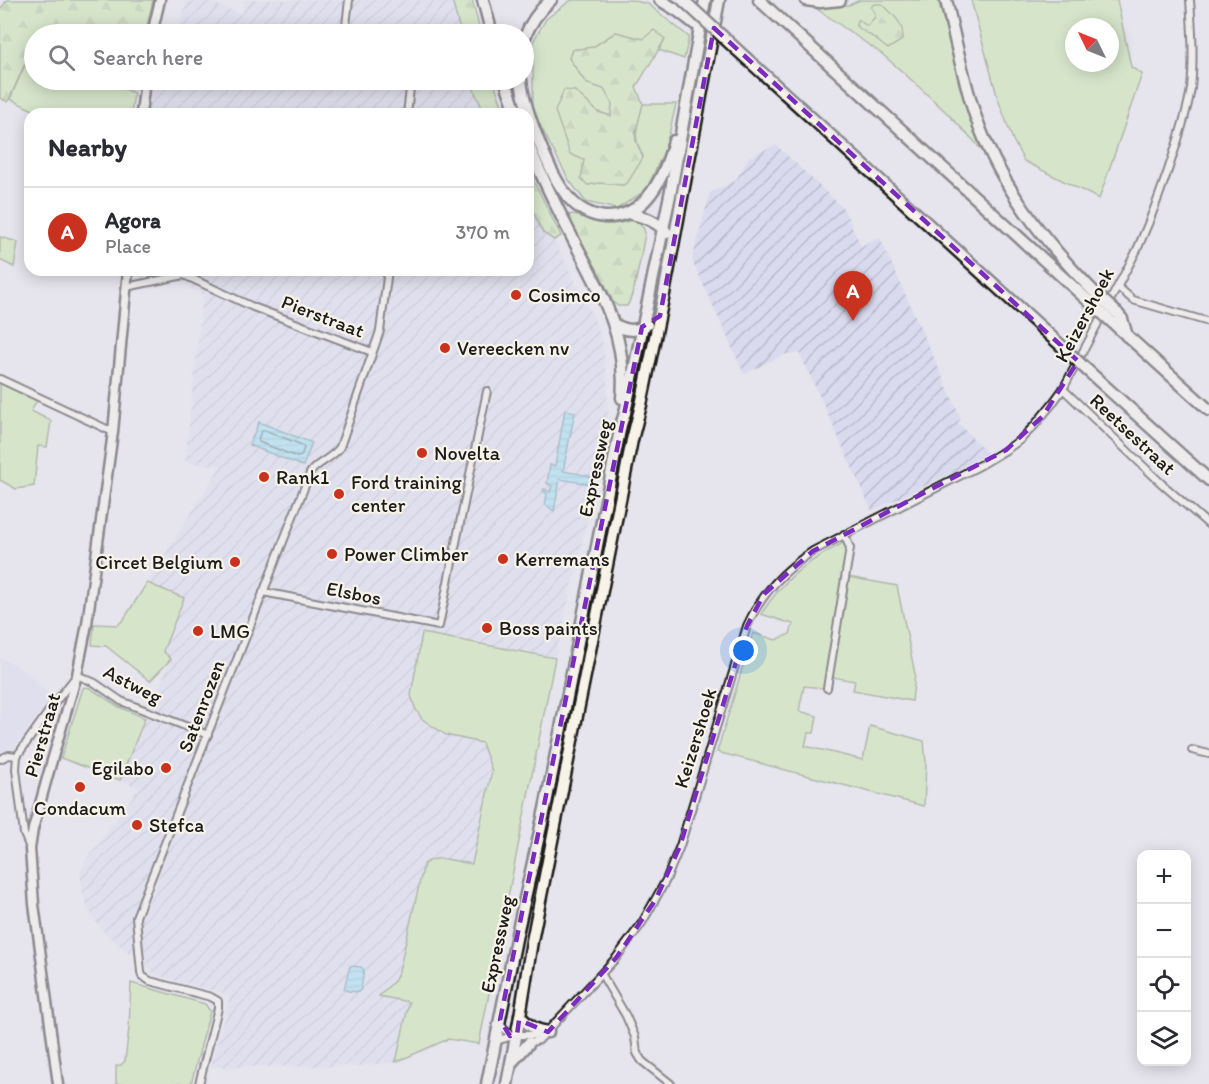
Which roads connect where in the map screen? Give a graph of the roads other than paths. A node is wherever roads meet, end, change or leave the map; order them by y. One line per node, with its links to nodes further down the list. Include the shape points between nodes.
1 (160, 0): 14 (street)
2 (349, 0): 15 (street)
3 (483, 0): 16 (highway)
4 (551, 0): 17 (highway)
5 (660, 0): 18 (highway, via 695,24)
6 (683, 0): 18 (highway, bridge)
7 (705, 0): 23 (highway, Expressweg)
8 (720, 0): 32 (highway, Expressweg)
9 (759, 0): 39 (highway)
10 (806, 0): 11 (highway)
11 (840, 0)
12 (946, 0): 39 (highway, via 971,100 1000,170 1041,233)
13 (1190, 0): 38 (street, Keizershoek, via 1193,64 1186,113 1147,227)
14 (154, 24)
15 (346, 24)
16 (489, 24)
17 (530, 24)
18 (711, 26): 51 (highway, bridge)
19 (144, 90): 24 (street)
20 (410, 90): 25 (street)
21 (509, 90): 26 (highway)
22 (523, 90): 27 (highway)
23 (687, 101): 30 (highway, via 662,175 651,194); 31 (highway, Expressweg)
24 (142, 108)
25 (408, 108)
26 (515, 108)
27 (527, 108)
28 (534, 126): 30 (highway, via 569,199 599,216)
29 (534, 156): 42 (highway)
30 (628, 213): 31 (highway, via 645,217)
31 (663, 228): 32 (highway); 43 (highway, Expressweg)
32 (673, 241): 40 (highway, Expressweg)
33 (127, 276): 37 (street, Pierstraat)
34 (179, 276): 37 (street, Pierstraat)
35 (186, 276): 44 (street, Pierstraat, via 253,307)
36 (387, 276): 44 (street, Satenrozen, via 381,327)
37 (126, 287): 50 (street, Pierstraat)
38 (1118, 287): 41 (street, via 1133,300); 46 (street, Keizershoek)
39 (1095, 299): 48 (highway, bridge, via 1127,336)
40 (660, 316): 43 (highway); 64 (highway, Expressweg, via 632,440)
41 (1209, 322)
42 (615, 325): 43 (highway, via 626,330); 49 (highway, via 624,382)
43 (642, 327): 49 (highway, Expressweg)
44 (372, 352): 54 (street, Satenrozen, via 340,447 310,473)
45 (0, 379): 50 (street)
46 (1063, 389): 52 (street, Reetsestraat); 53 (street, Keizershoek, via 1034,426 1006,450)
47 (487, 391): 54 (street, Elsbos, via 439,626)
48 (1209, 410)
49 (621, 425): 65 (highway, Expressweg)
50 (113, 432): 55 (street, Pierstraat)
51 (1209, 480)
52 (1209, 525)
53 (844, 534): 56 (street, via 850,548); 63 (street, Keizershoek, via 800,559 777,579 755,608 674,861 642,924)
54 (263, 592): 57 (street, Satenrozen)
55 (78, 675): 57 (street, Astweg, via 122,700); 60 (street); 62 (street, Pierstraat)
56 (827, 688)
57 (208, 735): 72 (street, Satenrozen, via 135,921 142,976 218,1001)
58 (1192, 750): 59 (street)
59 (1209, 754)
60 (17, 756): 61 (street, Pierstraat); 62 (street, via 15,769 24,834)
61 (0, 759)
62 (30, 849): 71 (street, Pierstraat)
63 (602, 975): 66 (street, Keizershoek); 75 (street, via 626,1016 642,1061)
64 (520, 1016): 66 (highway, via 536,1030); 67 (highway, Expressweg)
65 (499, 1023): 67 (street); 68 (highway, Expressweg)
66 (548, 1032): 67 (street); 69 (street, Keizershoek)
67 (514, 1038): 68 (street); 69 (street); 70 (highway, Expressweg)
68 (495, 1041): 73 (highway, Expressweg)
69 (529, 1043): 70 (highway)
70 (512, 1062): 74 (highway, Expressweg)
71 (58, 1084)
72 (199, 1084)
73 (487, 1084)
74 (507, 1084)
75 (671, 1084)

